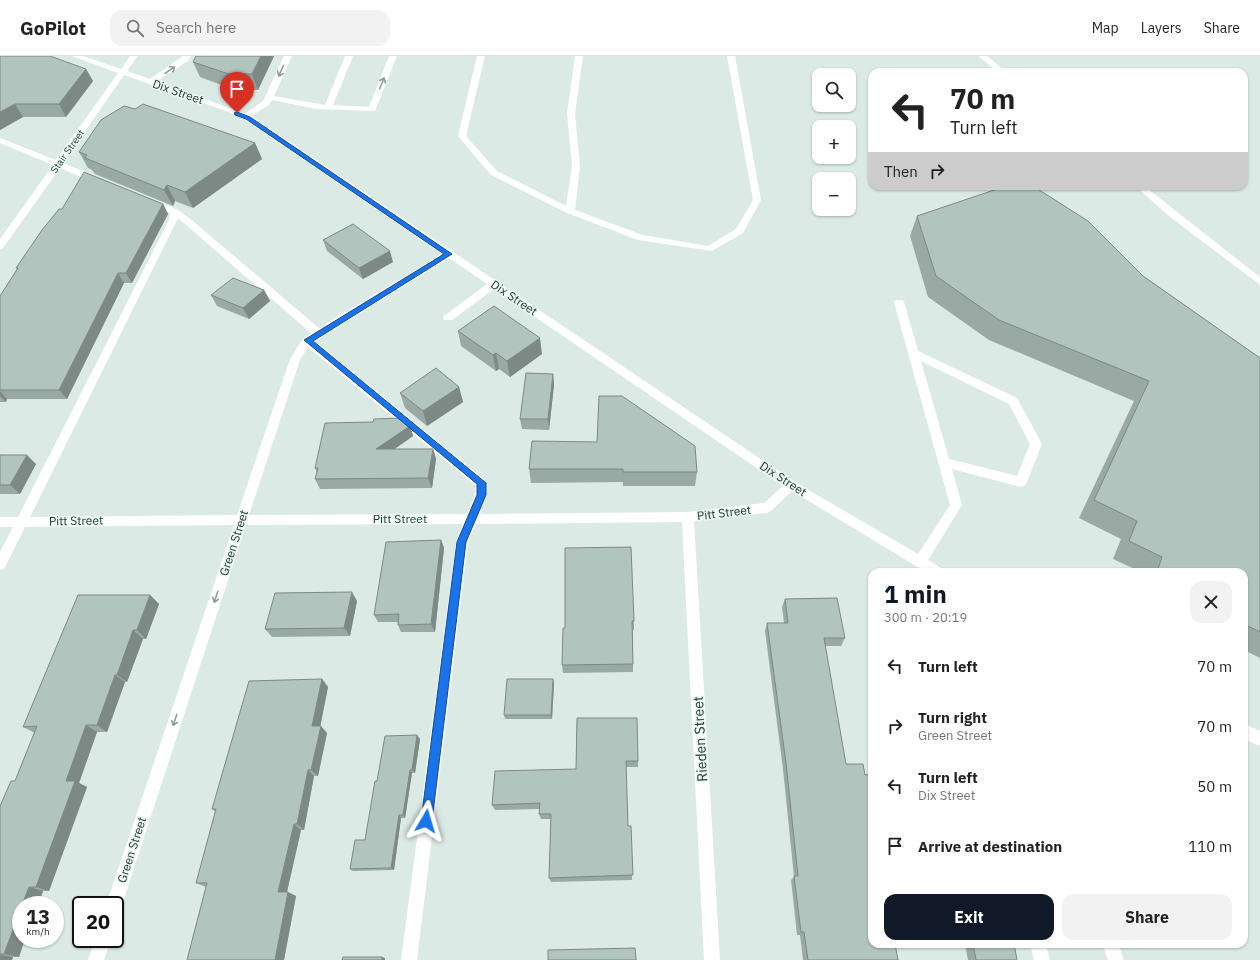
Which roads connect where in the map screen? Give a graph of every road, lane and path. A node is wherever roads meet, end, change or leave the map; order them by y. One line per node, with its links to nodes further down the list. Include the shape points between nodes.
1 (79, 56): 12 (street, Dix Street)
2 (134, 56): 12 (street, Stair Street)
3 (187, 56): 13 (street, one-way to 3)
4 (288, 56): 14 (street, one-way to 14)
5 (349, 56): 15 (street)
6 (393, 56): 15 (street, one-way to 6, via 372,109)
7 (481, 56): 22 (street, via 462,136 494,173)
8 (579, 56): 22 (street, via 571,114 576,166)
9 (731, 56): 22 (street, via 757,200 740,231 709,249 641,238)
10 (982, 56): 11 (street)
11 (998, 68)
12 (122, 72): 13 (street, Dix Street); 18 (street, Stair Street)
13 (151, 82): 16 (street, Dix Street)
14 (270, 97): 15 (street); 16 (street, via 266,104)
15 (328, 108)
16 (245, 117): 25 (street, Dix Street)
17 (0, 140): 18 (street)
18 (58, 164): 19 (street); 24 (street, Stair Street)
19 (108, 184)
20 (1145, 190): 26 (street)
21 (145, 200): 23 (street)
22 (570, 211)
23 (175, 212): 30 (street); 38 (street)
24 (0, 246)
25 (449, 254): 27 (street, Dix Street); 30 (street, Green Street)
26 (1260, 282)
27 (494, 284): 29 (street); 33 (street, Dix Street)
28 (899, 302): 31 (street)
29 (448, 318)
30 (313, 337): 35 (street, via 482,483 481,495); 36 (street, Green Street, via 295,359)
31 (913, 353): 32 (street); 32 (street, via 1013,401 1036,444 1020,482)
32 (944, 462): 39 (street, via 956,504)
33 (791, 485): 34 (street, Pitt Street, via 767,508); 39 (street, Dix Street)
34 (688, 517): 35 (street, Pitt Street); 50 (street, Rieden Street)
35 (471, 518): 36 (street, Pitt Street); 49 (street, via 462,542)
36 (242, 520): 38 (street, Pitt Street); 44 (street, Green Street, one-way to 44)
37 (0, 522): 38 (street, Pitt Street)
38 (22, 522): 40 (street)
39 (920, 562): 41 (street, Dix Street)
40 (0, 565)
41 (930, 568)
42 (1248, 733): 43 (street)
43 (1260, 739)
44 (117, 896)
45 (100, 948): 48 (street)
46 (1039, 948): 51 (street)
47 (1112, 948): 52 (street)
48 (96, 960)
49 (409, 960)
50 (712, 960)
51 (1042, 960)
52 (1116, 960)

